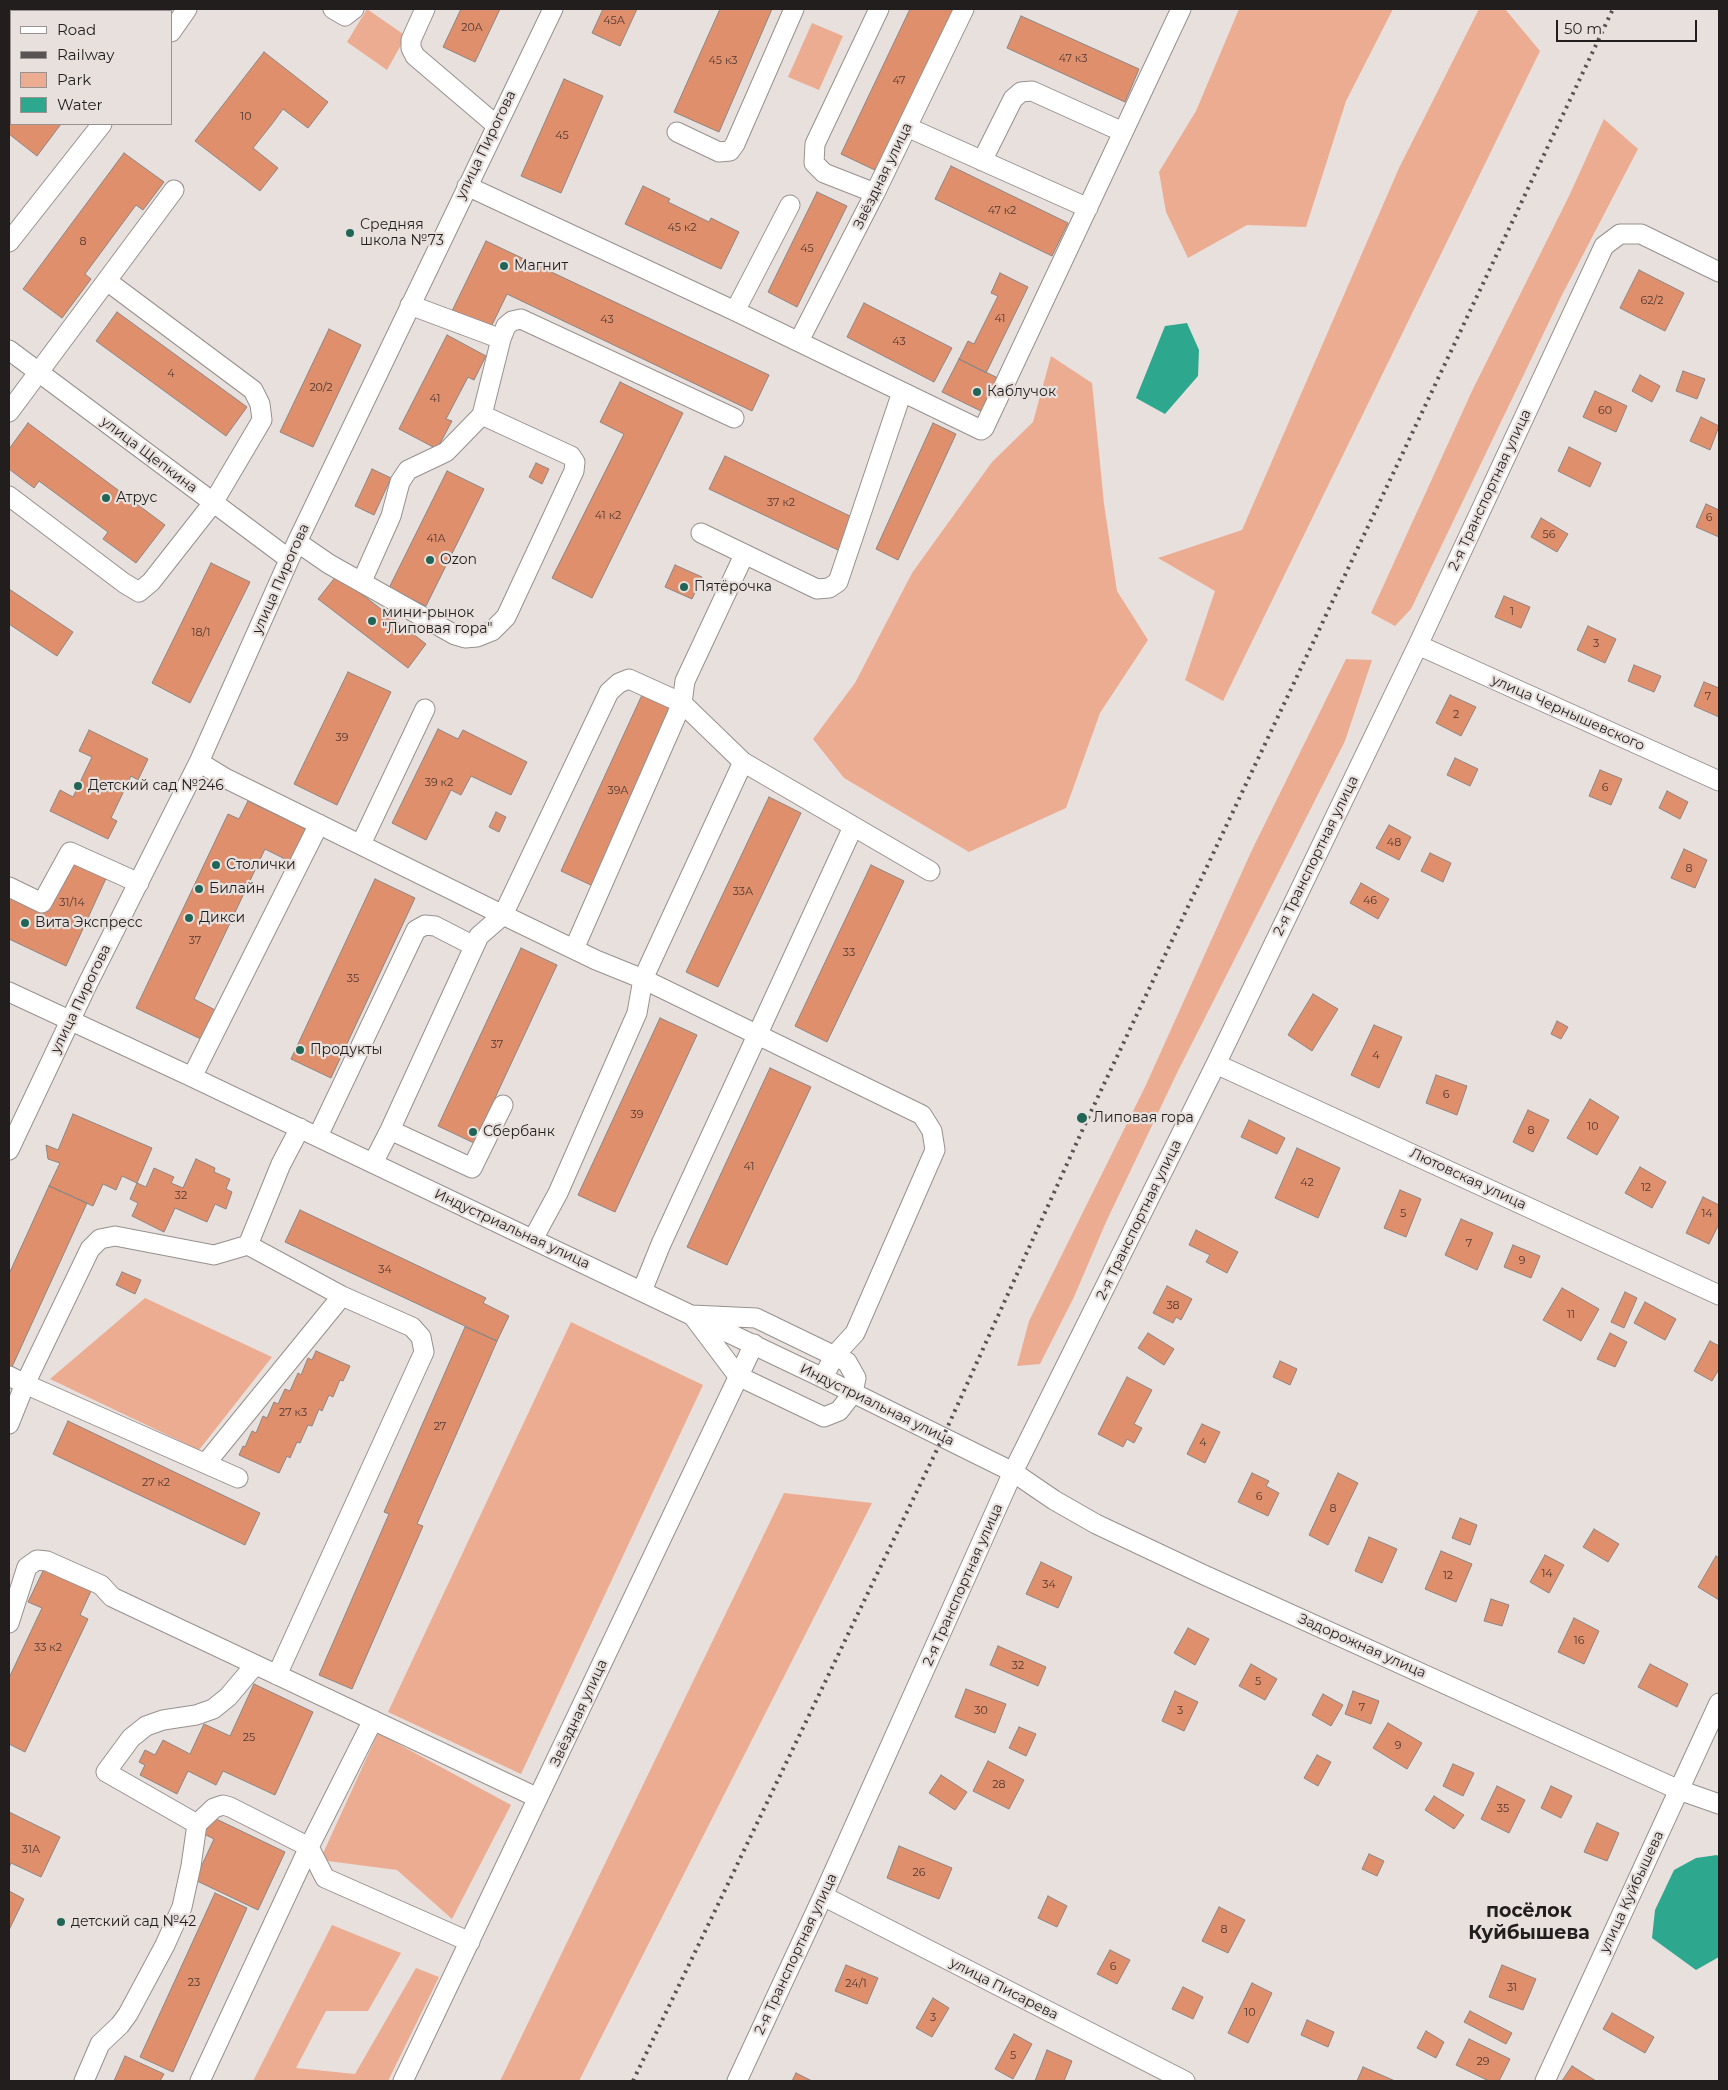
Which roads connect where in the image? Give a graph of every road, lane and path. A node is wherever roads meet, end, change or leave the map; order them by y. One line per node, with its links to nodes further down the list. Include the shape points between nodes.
1 (187, 9): 10 (street)
2 (333, 9): 3 (street, via 345,16)
3 (354, 9)
4 (425, 9): 12 (street, via 411,40 415,56)
5 (553, 9): 12 (street, улица Пирогова)
6 (794, 9): 14 (street, via 730,151 719,152)
7 (879, 9): 19 (street, via 815,144 814,163 824,173)
8 (964, 9): 13 (street, Звёздная улица)
9 (1181, 9): 15 (street)
10 (172, 31)
11 (101, 125): 22 (street)
12 (496, 125): 17 (street, улица Пирогова)
13 (906, 127): 16 (street); 19 (street, Звёздная улица)
14 (677, 132)
15 (1123, 132): 16 (street, via 1032,92 1022,92 1013,99); 21 (street)
16 (982, 161): 21 (street)
17 (467, 186): 25 (street, улица Пирогова); 26 (street)
18 (174, 190): 24 (street)
19 (875, 193): 28 (street, Звёздная улица)
20 (790, 204): 26 (street)
21 (1088, 208): 31 (street, via 984,428 977,428)
22 (9, 242)
23 (1719, 272): 41 (street, 2-я Транспортная улица, via 1642,234 1620,234 1604,246)
24 (107, 281): 30 (street); 36 (street, via 253,390 260,404 262,420)
25 (410, 305): 27 (street); 38 (street, улица Пирогова)
26 (735, 311): 28 (street)
27 (501, 338): 33 (street); 34 (street, via 506,326 521,319)
28 (799, 341): 31 (street)
29 (9, 350): 30 (street, улица Щепкина)
30 (38, 372): 32 (street); 36 (street, улица Щепкина)
31 (902, 392): 39 (street, via 838,582 829,588 817,589)
32 (9, 412)
33 (482, 415): 40 (street, via 446,452 408,470 400,482 391,516); 40 (street, улица Щепкина, via 571,456 575,462 574,471 506,617 492,631 465,638)
34 (734, 418)
35 (9, 496): 36 (street, via 139,592 151,582)
36 (213, 503): 38 (street, улица Щепкина)
37 (701, 533): 39 (street)
38 (293, 550): 40 (street, улица Щепкина); 44 (street, улица Пирогова)
39 (744, 555): 42 (street, via 685,681)
40 (362, 581)
41 (1418, 645): 46 (street, улица Чернышевского); 60 (street, 2-я Транспортная улица)
42 (682, 703): 45 (street); 53 (street, via 629,679 610,692); 55 (street)
43 (425, 709): 49 (street)
44 (199, 762): 47 (street); 51 (street, улица Пирогова)
45 (743, 762): 48 (street); 56 (street)
46 (1719, 781)
47 (319, 824): 49 (street); 61 (street)
48 (853, 827): 50 (street); 59 (street)
49 (360, 844): 53 (street)
50 (930, 871)
51 (139, 883): 52 (street, via 70,852 42,903); 58 (street, улица Пирогова)
52 (9, 887)
53 (503, 915): 54 (street, via 479,936); 55 (street)
54 (474, 946): 64 (street); 65 (street, via 435,926 425,925 416,930)
55 (574, 949): 56 (street)
56 (643, 979): 59 (street); 68 (street, via 637,1013 558,1193)
57 (9, 992): 58 (street, Индустриальная улица)
58 (72, 1020): 61 (street, Индустриальная улица); 66 (street, улица Пирогова)
59 (757, 1036): 70 (street); 75 (street, via 922,1115 932,1131 935,1150 855,1333)
60 (1216, 1064): 71 (street, Лютовская улица); 82 (street, 2-я Транспортная улица)
61 (192, 1077): 63 (street, Индустриальная улица)
62 (503, 1105): 64 (street, via 472,1168)
63 (300, 1128): 65 (street, Индустриальная улица); 69 (street, via 281,1164)
64 (390, 1130): 67 (street)
65 (318, 1136): 67 (street, Индустриальная улица)
66 (9, 1150)
67 (373, 1163): 68 (street, Индустриальная улица)
68 (533, 1239): 70 (street, Индустриальная улица)
69 (248, 1245): 72 (street); 78 (street, via 214,1255 115,1236 100,1239 90,1249)
70 (642, 1291): 73 (street, Индустриальная улица)
71 (1719, 1295)
72 (342, 1296): 81 (street); 86 (street, via 412,1327 421,1336 424,1352)
73 (692, 1315): 74 (street, Индустриальная улица); 75 (street, via 756,1318); 76 (street)
74 (754, 1344): 76 (street, Звёздная улица); 77 (street, Индустриальная улица)
75 (834, 1356): 77 (street); 79 (street, via 847,1362 856,1378)
76 (738, 1376): 79 (street, via 824,1417 839,1411); 90 (street, Звёздная улица)
77 (823, 1378): 79 (street, Индустриальная улица)
78 (17, 1380): 80 (street); 81 (street)
79 (853, 1393): 82 (street, Индустриальная улица)
80 (9, 1424)
81 (206, 1463): 83 (street)
82 (1013, 1472): 89 (street, Задорожная улица, via 1096,1524); 94 (street, 2-я Транспортная улица)
83 (238, 1478)
84 (9, 1623): 85 (street, via 27,1567 37,1560 46,1561 101,1585 112,1597)
85 (255, 1665): 86 (street); 92 (street, via 213,1710 146,1726 131,1738 106,1772)
86 (277, 1675): 88 (street)
87 (1719, 1703): 89 (street, улица Куйбышева)
88 (372, 1720): 90 (street); 93 (street)
89 (1679, 1790): 91 (street, Задорожная улица); 101 (street, улица Куйбышева)
90 (538, 1798): 95 (street, Звёздная улица)
91 (1719, 1804)
92 (197, 1824): 93 (street, via 214,1808 230,1806); 96 (street, via 182,1907 128,2014 100,2044)
93 (309, 1847): 95 (street, via 325,1878); 97 (street)
94 (823, 1896): 99 (street, 2-я Транспортная улица); 100 (street, улица Писарева)
95 (470, 1942): 98 (street, Звёздная улица)
96 (84, 2081)
97 (200, 2081)
98 (404, 2081)
99 (737, 2081)
100 (1185, 2081)
101 (1545, 2081)

